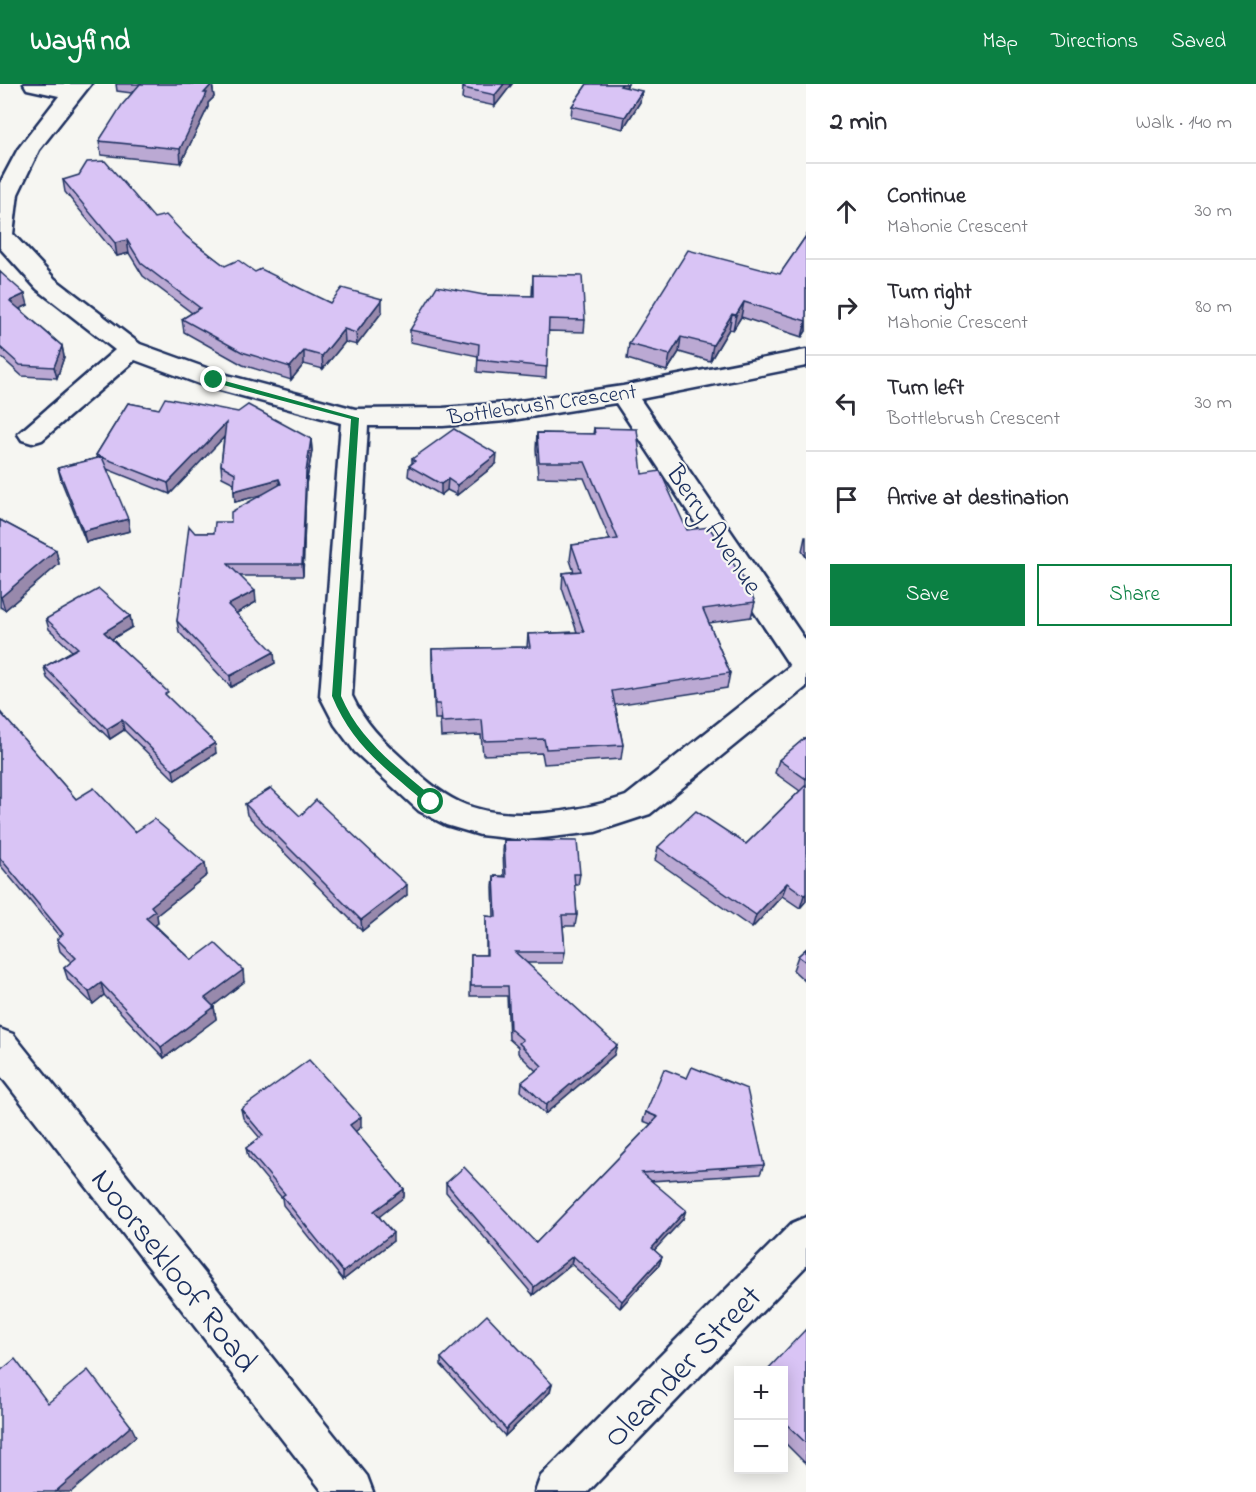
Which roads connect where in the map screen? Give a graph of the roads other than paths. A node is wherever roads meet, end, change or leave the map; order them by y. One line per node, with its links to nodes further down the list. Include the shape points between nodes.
1 (35, 84): 2 (street)
2 (75, 88): 3 (street, Bottlebrush Crescent, via 29,150 6,194)
3 (0, 235): 4 (street, Bottlebrush Crescent, via 46,284)
4 (131, 350): 7 (street, Bottlebrush Crescent, via 214,380); 8 (street)
5 (806, 358): 6 (street, Bottlebrush Crescent)
6 (623, 394): 7 (street, Bottlebrush Crescent, via 506,412); 9 (street, Berry Avenue)
7 (355, 418): 10 (street, via 336,696 362,742 431,802 456,815 492,824 532,826 614,815 638,805)
8 (32, 434)
9 (806, 665)
10 (806, 670)
11 (0, 1046): 13 (street, Noorsekloof Road)
12 (806, 1237): 14 (street, Oleander Street)
13 (351, 1492)
14 (557, 1492)

